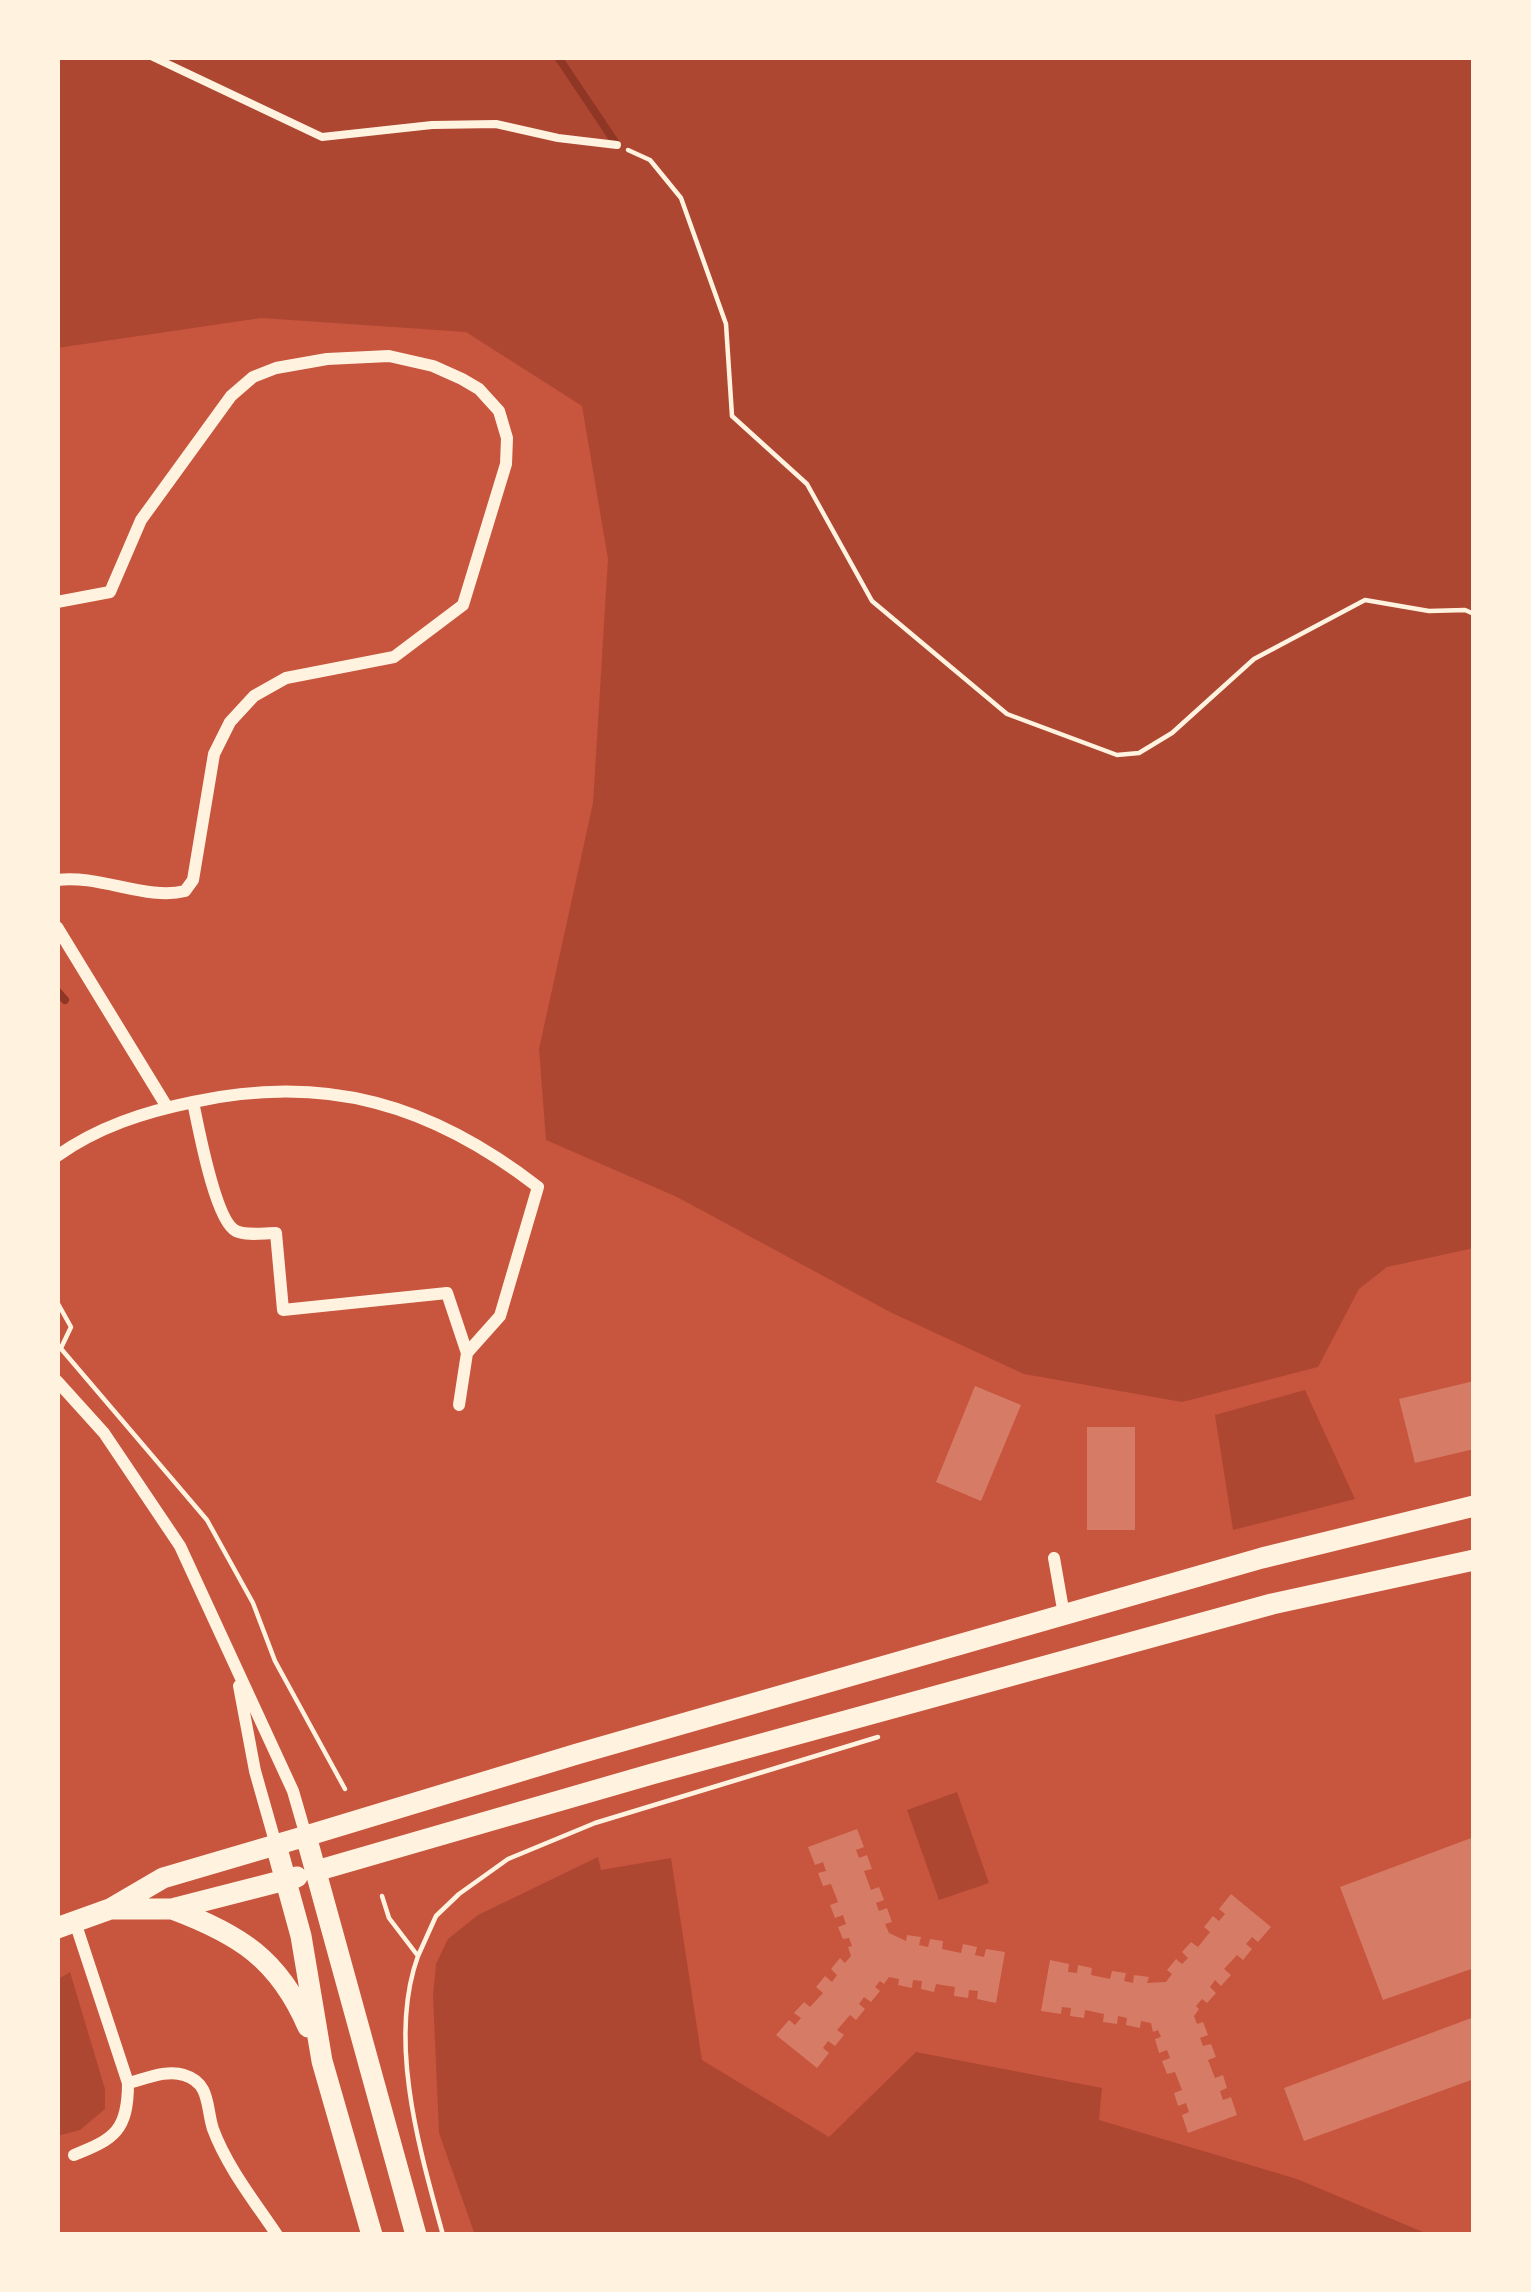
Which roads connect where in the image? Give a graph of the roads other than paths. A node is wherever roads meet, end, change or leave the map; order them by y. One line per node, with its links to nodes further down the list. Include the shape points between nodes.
1 (153, 57): 2 (lane, via 322,137 496,124)
2 (617, 145)
3 (57, 602): 4 (street, via 110,592 141,520 253,377 327,359 389,356 462,379 500,411 506,464 463,605 394,657 286,678 254,695 214,754 185,891)
4 (57, 880)
5 (57, 927): 7 (street)
6 (193, 1102): 7 (street); 9 (street, via 226,1222 240,1232 276,1233 283,1310 447,1293); 9 (street, via 280,1090 367,1099 446,1126 538,1187 500,1316)
7 (167, 1107): 8 (street, via 116,1123)
8 (57, 1156)
9 (467, 1353): 11 (street)
10 (57, 1381): 16 (street, via 145,1488)
11 (459, 1405)
12 (1474, 1506): 15 (main road)
13 (1054, 1558): 15 (street)
14 (1474, 1561): 19 (main road, via 1271,1604)
15 (1064, 1615): 17 (main road)
16 (235, 1667): 17 (street); 18 (street)
17 (306, 1836): 18 (main road); 19 (main road)
18 (276, 1845): 20 (main road); 21 (main road, via 163,1878)
19 (316, 1871): 20 (main road); 29 (main road)
20 (286, 1880): 22 (main road); 24 (main road)
21 (110, 1909): 22 (main road); 23 (main road)
22 (172, 1909): 24 (main road, via 230,1933 277,1971)
23 (66, 1925): 25 (street)
24 (322, 2061): 28 (main road)
25 (128, 2083): 26 (street, via 118,2131); 27 (street, via 182,2074 198,2082 236,2174)
26 (74, 2155)
27 (278, 2235)
28 (372, 2235)
29 (416, 2235)

